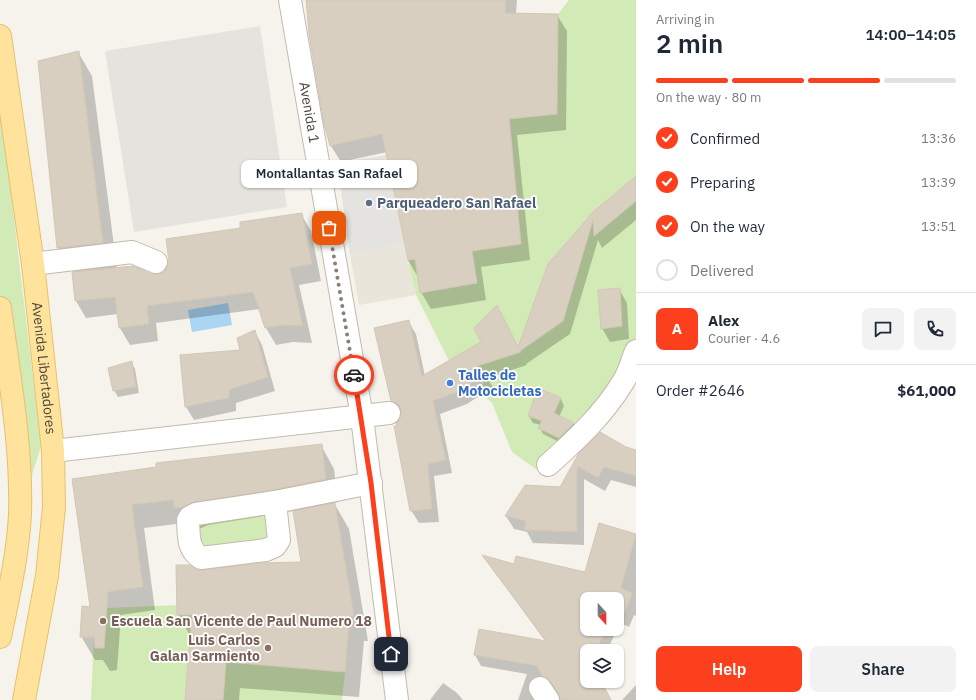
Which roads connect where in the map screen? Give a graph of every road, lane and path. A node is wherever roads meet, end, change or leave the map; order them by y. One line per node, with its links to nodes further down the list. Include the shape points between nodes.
1 (290, 0): 9 (street, Avenida 1)
2 (0, 36): 4 (main road, Avenida Libertadores)
3 (156, 262): 4 (street, via 132,252)
4 (33, 264): 10 (main road, Avenida Libertadores)
5 (0, 308): 14 (main road, via 19,453 20,515 12,578)
6 (636, 351): 7 (street)
7 (630, 380): 11 (street, via 578,439)
8 (389, 413): 9 (street)
9 (362, 417): 10 (street); 12 (street, Avenida 1)
10 (53, 451): 15 (main road, Avenida Libertadores, via 54,507 47,576)
11 (548, 465)
12 (371, 483): 13 (street); 16 (street, Avenida 1)
13 (275, 502)
14 (0, 637)
15 (24, 700)
16 (397, 700)

